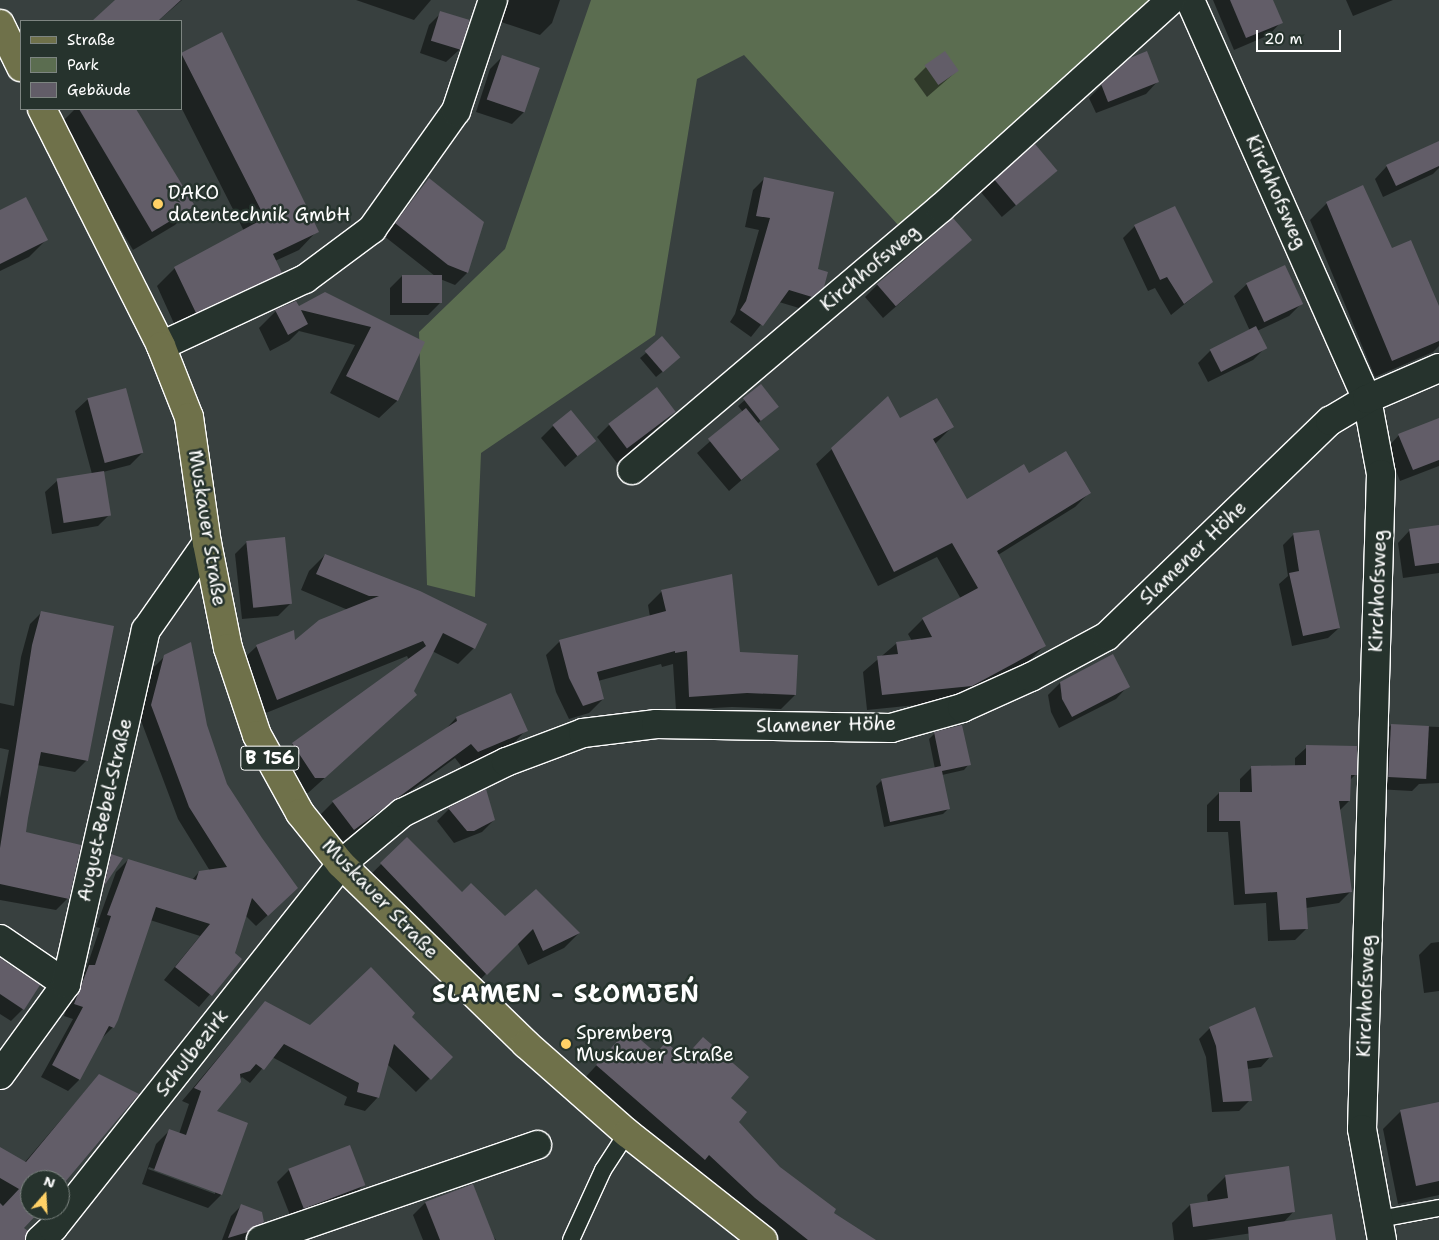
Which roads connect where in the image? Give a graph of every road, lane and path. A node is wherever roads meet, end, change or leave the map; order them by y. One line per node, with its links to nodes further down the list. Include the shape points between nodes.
1 (493, 0): 7 (street, via 456,111 372,229 306,279)
2 (1171, 0): 10 (street, Kirchhofsweg, via 941,208)
3 (1190, 0): 9 (street, Kirchhofsweg)
4 (0, 24): 5 (main road)
5 (20, 65)
6 (43, 110): 7 (main road, Muskauer Straße / B 156)
7 (161, 346): 11 (main road, Muskauer Straße / B 156, via 189,417)
8 (1439, 368): 9 (street, Slamener Höhe)
9 (1367, 399): 12 (street, Slamener Höhe, via 1330,421 1108,636 1031,677 962,708 890,728 656,724 583,733 506,762 402,814); 19 (street, Kirchhofsweg, via 1381,474 1362,1129)
10 (632, 470)
11 (207, 543): 12 (main road, Muskauer Straße / B 156, via 228,648 257,735 300,813); 14 (street, August-Bebel-Straße, via 146,630)
12 (341, 864): 16 (main road, Muskauer Straße / B 156, via 526,1044); 20 (street, Schulbezirk)
13 (0, 939): 14 (street)
14 (66, 984): 15 (street, August-Bebel-Straße)
15 (0, 1075)
16 (627, 1133): 22 (lane, via 610,1157); 23 (main road, Muskauer Straße / B 156)
17 (537, 1145): 21 (street)
18 (1439, 1208): 19 (lane, Kirchhofsweg)
19 (1381, 1230)
20 (52, 1236)
21 (261, 1240)
22 (571, 1240)
23 (763, 1240)

